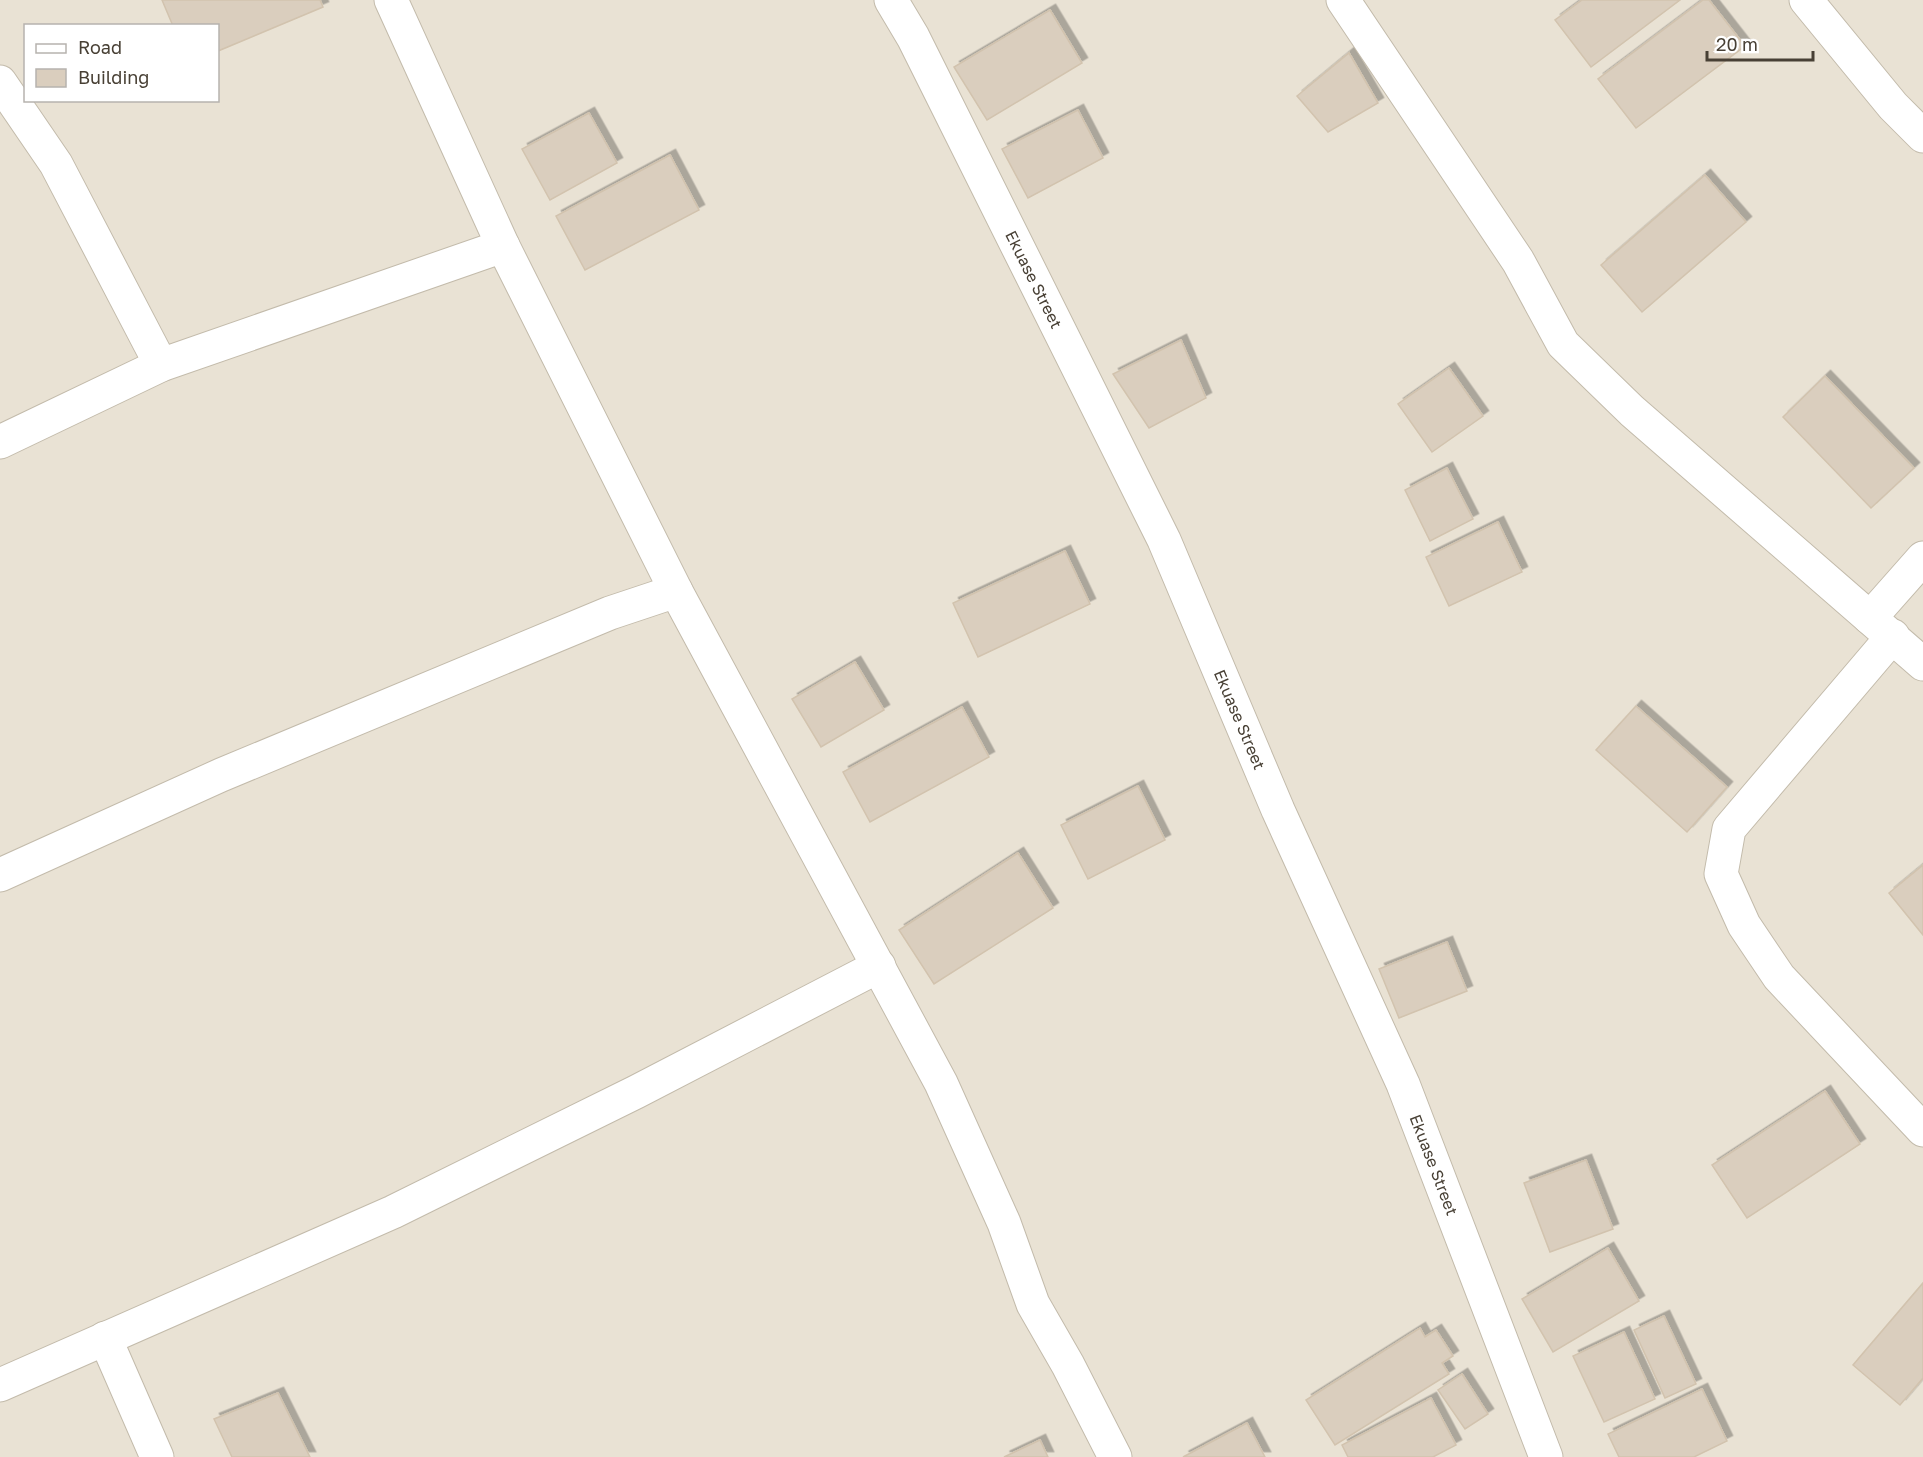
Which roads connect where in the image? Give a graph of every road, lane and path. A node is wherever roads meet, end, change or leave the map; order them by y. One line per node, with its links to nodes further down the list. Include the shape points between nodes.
1 (391, 0): 7 (street)
2 (891, 0): 21 (street, Ekuase Street, via 914,37 1164,540 1278,810 1403,1084)
3 (1343, 0): 12 (street, via 1518,261 1563,344 1632,411)
4 (1806, 0): 6 (street, via 1893,106)
5 (0, 82): 8 (street, via 56,164)
6 (1923, 136)
7 (503, 246): 8 (street); 11 (street)
8 (161, 365): 9 (street)
9 (0, 442)
10 (1923, 558): 12 (street)
11 (676, 591): 14 (street, via 610,614 221,775); 15 (street)
12 (1882, 627): 13 (street); 16 (street, via 1729,829 1721,874 1744,925 1779,977)
13 (1923, 664)
14 (0, 875)
15 (879, 966): 17 (street, via 393,1212); 20 (street, via 941,1083 1004,1223 1033,1304)
16 (1923, 1130)
17 (105, 1338): 18 (street); 19 (street)
18 (0, 1385)
19 (157, 1457)
20 (1115, 1457)
21 (1546, 1457)

